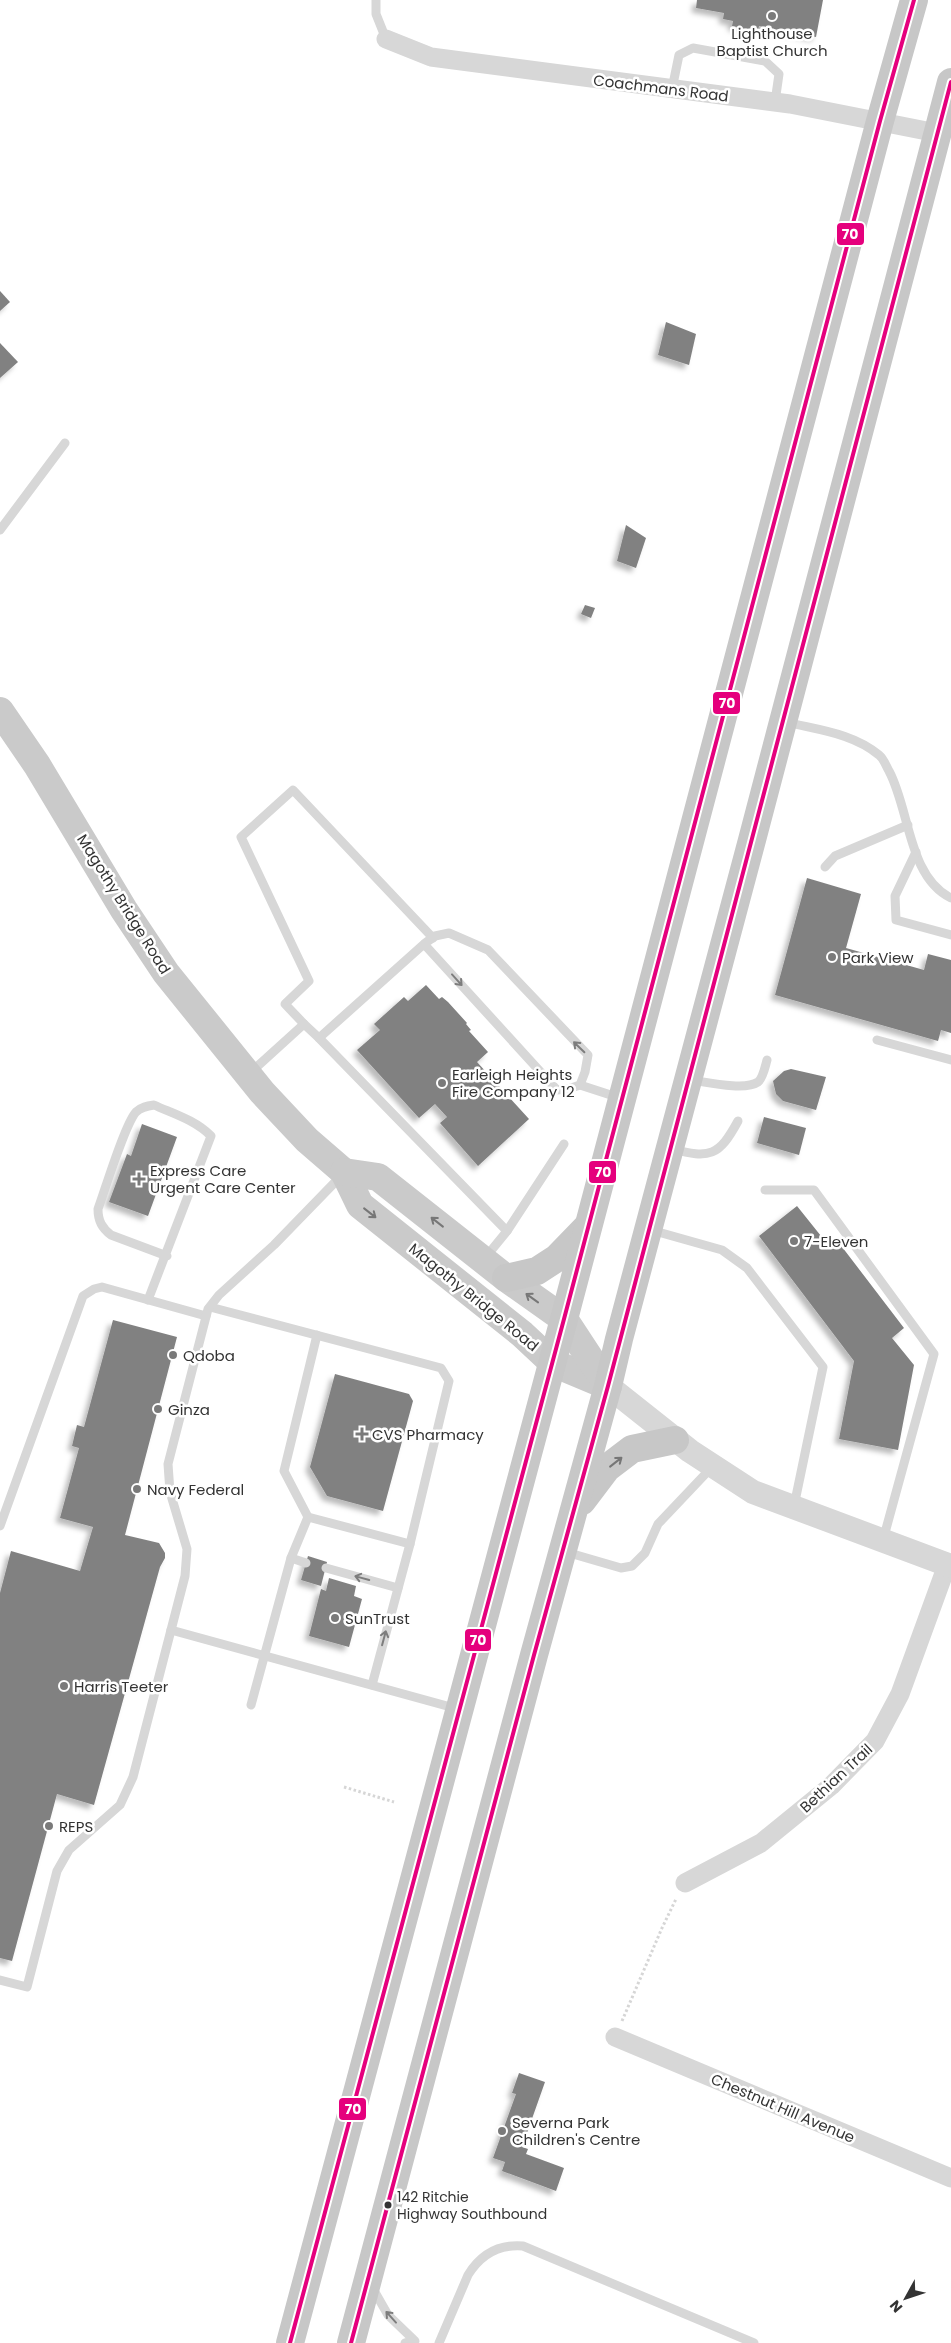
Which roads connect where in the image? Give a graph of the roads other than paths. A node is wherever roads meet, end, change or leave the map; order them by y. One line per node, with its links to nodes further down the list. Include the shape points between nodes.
1 (376, 0): 3 (lane, via 376,14)
2 (914, 0): 7 (highway)
3 (386, 39): 5 (street, Coachmans Road, via 431,57)
4 (951, 82): 8 (highway)
5 (672, 89): 6 (street, Coachmans Road); 6 (lane, via 679,55 693,48 765,61 779,74)
6 (775, 102): 7 (street, Coachmans Road)
7 (880, 120): 8 (street, Coachmans Road); 28 (highway)
8 (937, 133): 11 (highway)
9 (65, 443): 10 (lane)
10 (0, 530)
11 (784, 721): 13 (lane, via 855,738 881,756 897,787); 26 (highway)
12 (3, 722): 25 (main road, Magothy Bridge Road, via 73,822 143,940)
13 (908, 825): 14 (lane); 15 (lane, via 835,856)
14 (916, 852): 16 (lane, via 925,875 938,891); 17 (lane, via 895,896 896,920)
15 (825, 867)
16 (951, 898)
17 (951, 935)
18 (433, 938): 19 (lane); 20 (lane, via 293,790 241,838 309,981 285,1004); 27 (lane, one-way to 18, via 588,1055 488,950 449,934)
19 (424, 944): 21 (lane); 27 (lane, one-way to 27, via 557,1090)
20 (304, 1024): 21 (lane); 25 (lane)
21 (319, 1038): 36 (lane)
22 (877, 1040): 24 (lane)
23 (767, 1060): 26 (lane, via 757,1083 733,1085)
24 (951, 1060)
25 (248, 1075): 32 (main road, Magothy Bridge Road, via 306,1140)
26 (688, 1080): 31 (highway)
27 (580, 1085): 28 (lane)
28 (622, 1099): 34 (highway)
29 (738, 1121): 31 (lane, via 726,1143 710,1153 698,1155)
30 (564, 1144): 36 (lane)
31 (670, 1148): 35 (highway)
32 (344, 1172): 38 (main road, one-way to 32, via 378,1177); 41 (lane); 45 (main road, Magothy Bridge Road, one-way to 45, via 360,1205 522,1334)
33 (766, 1190): 53 (lane, via 814,1190 934,1354)
34 (589, 1225): 39 (highway, via 557,1258 537,1271); 43 (highway)
35 (648, 1230): 46 (highway); 49 (lane, via 722,1250 747,1268 823,1367)
36 (507, 1231): 38 (lane)
37 (167, 1256): 37 (lane, via 111,1235 98,1219 98,1209 130,1123 138,1110 148,1106 202,1127 211,1136); 40 (lane)
38 (484, 1259): 39 (main road)
39 (506, 1278): 43 (main road, one-way to 39)
40 (148, 1300): 42 (lane); 52 (lane, via 102,1287 83,1296)
41 (210, 1307): 42 (lane); 44 (lane)
42 (206, 1316): 61 (lane, via 168,1464 170,1492 187,1549 185,1576)
43 (564, 1320): 45 (highway); 46 (main road)
44 (317, 1335): 51 (lane, via 284,1471); 54 (lane, via 441,1368 449,1381)
45 (552, 1363): 46 (main road, Magothy Bridge Road); 65 (highway)
46 (608, 1386): 47 (street); 50 (highway)
47 (675, 1440): 48 (street); 50 (highway, one-way to 47, via 608,1468 632,1449)
48 (712, 1467): 49 (street, via 753,1492); 55 (lane, via 658,1524 645,1552 632,1566 621,1568)
49 (794, 1509): 53 (street)
50 (574, 1512): 55 (highway)
51 (308, 1517): 54 (lane); 56 (lane)
52 (0, 1526)
53 (883, 1541): 58 (street)
54 (410, 1544): 60 (lane)
55 (563, 1551): 70 (highway)
56 (291, 1558): 57 (lane); 62 (lane)
57 (306, 1562)
58 (949, 1565): 66 (street, Bethian Trail, via 900,1694 875,1741 831,1786 761,1843)
59 (326, 1568): 60 (lane, one-way to 59)
60 (398, 1588): 63 (lane, one-way to 60)
61 (171, 1630): 62 (lane); 67 (lane, via 128,1791 109,1816 62,1859 27,1987)
62 (265, 1656): 63 (lane); 64 (lane)
63 (372, 1685): 65 (lane)
64 (251, 1705)
65 (460, 1710): 72 (highway)
66 (685, 1883)
67 (0, 1980)
68 (615, 2037): 69 (street, Chestnut Hill Avenue)
69 (951, 2178)
70 (368, 2278): 71 (lane, one-way to 70, via 388,2315); 73 (highway)
71 (418, 2342): 74 (lane)
72 (290, 2343)
73 (351, 2343)
74 (405, 2343)
75 (439, 2343): 76 (lane, via 475,2264 497,2248 510,2245 523,2246)
76 (754, 2343)

